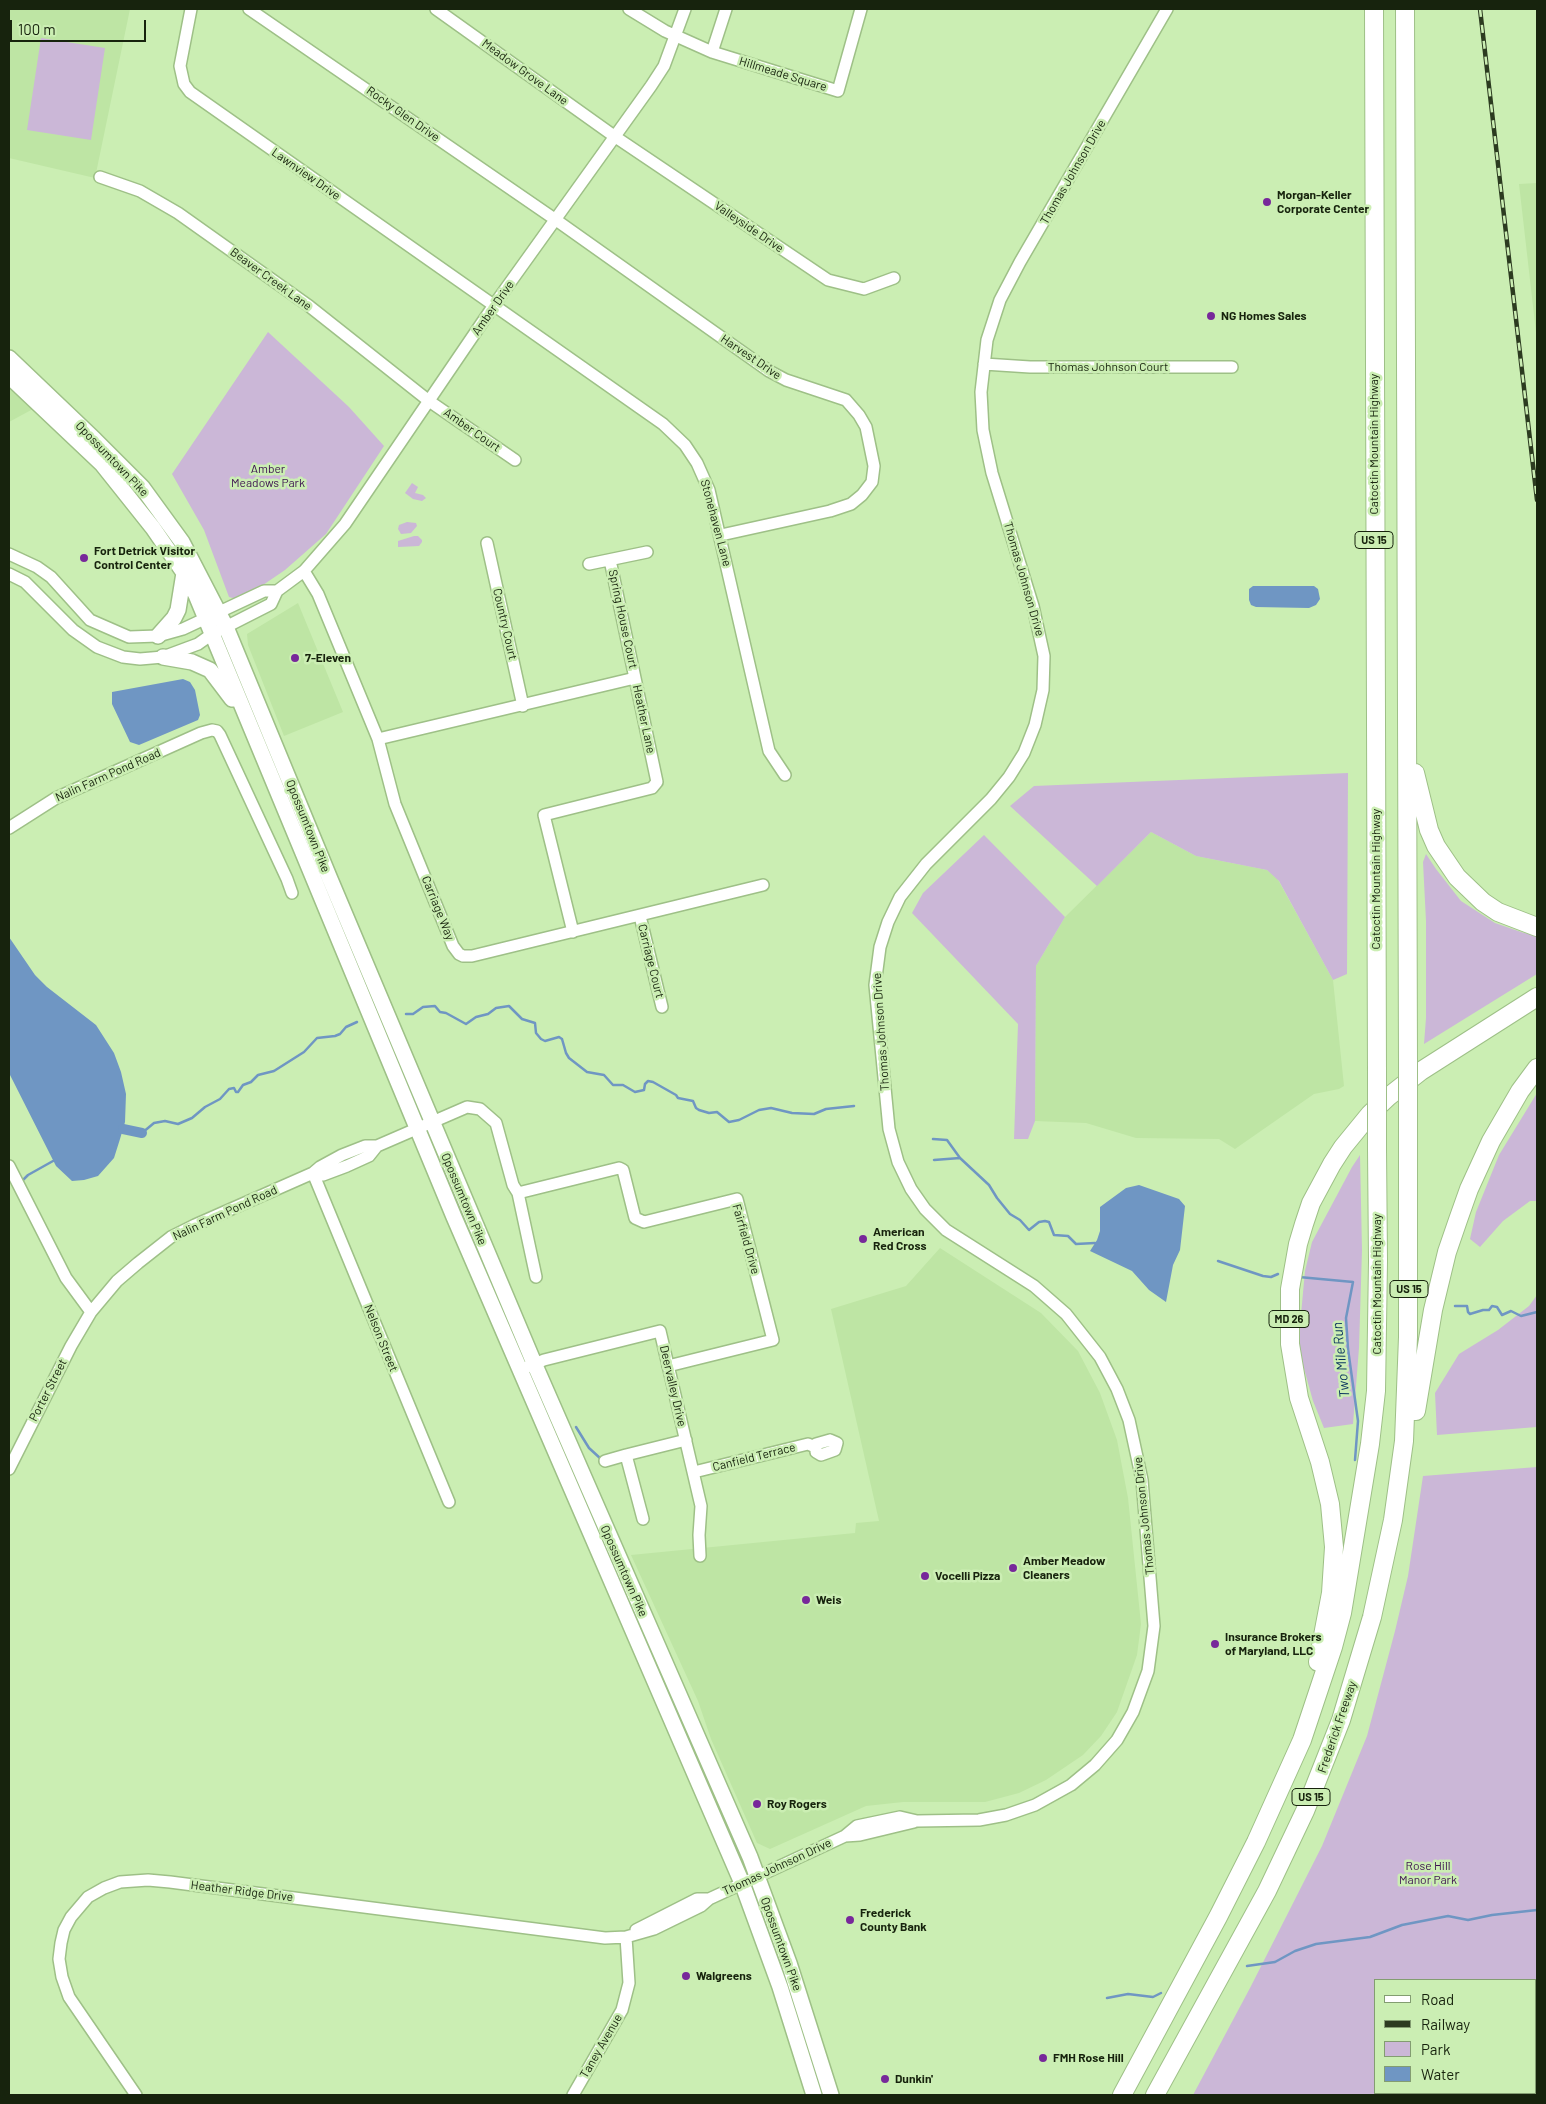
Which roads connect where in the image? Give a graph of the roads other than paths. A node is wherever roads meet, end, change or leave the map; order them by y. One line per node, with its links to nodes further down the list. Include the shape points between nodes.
1 (191, 9): 17 (street, Lawnview Drive, via 180,66 184,84 190,92)
2 (249, 9): 15 (street, Rocky Glen Drive)
3 (436, 9): 13 (street, Meadow Grove Lane)
4 (629, 9): 11 (street, Hillmeade Square)
5 (685, 9): 11 (street, Amber Drive)
6 (726, 9): 12 (street)
7 (861, 9): 12 (street, Hillmeade Square, via 838,91)
8 (1167, 9): 19 (street, Thomas Johnson Drive, via 1009,284 990,327)
9 (1374, 9): 75 (highway, Catoctin Mountain Highway / US 15, bridge, via 1376,1391 1342,1613)
10 (1405, 9): 45 (highway, US 15)
11 (676, 37): 12 (street, Hillmeade Square); 13 (street, Amber Drive, via 664,66)
12 (712, 52)
13 (614, 136): 15 (street, Amber Drive); 16 (street, Valleyside Drive, via 828,280 864,288)
14 (100, 177): 22 (street, Beaver Creek Lane, via 140,191 178,213 309,306)
15 (556, 220): 17 (street, Amber Drive); 24 (street, Harvest Drive, via 769,371 846,400 866,427 874,466 872,482 851,504)
16 (894, 278)
17 (494, 305): 22 (street, Amber Drive); 24 (street, Stonehaven Lane, via 663,424 685,446 705,478)
18 (9, 358): 36 (main road, Opossumtown Pike, via 142,487 182,542)
19 (984, 364): 20 (street, Thomas Johnson Court); 76 (street, Thomas Johnson Drive, via 981,392 983,430 992,473 1042,640 1043,690 1035,725 1017,766 991,799 908,886 883,934 875,986 889,1129 904,1175 925,1209 955,1238 1021,1278 1053,1302 1079,1328 1109,1373 1129,1420 1140,1465 1154,1641 1146,1678 1133,1712 1117,1740 1083,1776 1046,1800 1006,1815 974,1821 917,1821 845,1836)
20 (1232, 367)
21 (9, 376): 31 (main road, Opossumtown Pike, via 102,464 141,511)
22 (429, 401): 23 (street, Amber Court); 30 (street, Amber Drive, via 345,524)
23 (515, 460)
24 (720, 534): 46 (street, Stonehaven Lane, via 769,751)
25 (487, 543): 42 (street, Country Court)
26 (647, 552): 28 (street, Spring House Court)
27 (9, 554): 33 (street, Amber Drive, via 37,567)
28 (610, 560): 29 (street, Spring House Court); 41 (street, Spring House Court)
29 (589, 564)
30 (304, 571): 34 (street, Amber Drive); 44 (street, Carriage Way, via 318,594)
31 (184, 573): 36 (main road, Opossumtown Pike); 39 (main road, via 178,610)
32 (9, 574): 35 (street, Amber Drive, via 25,582)
33 (58, 585): 35 (street); 39 (street, Amber Drive, via 90,620 129,637)
34 (277, 591): 36 (street, Amber Drive, via 264,591); 37 (street, Amber Drive, via 271,604)
35 (41, 601): 40 (street, Amber Drive, via 97,647 123,657)
36 (212, 615): 37 (main road, Opossumtown Pike); 38 (main road, Opossumtown Pike); 39 (street, Amber Drive, via 183,629)
37 (226, 627): 38 (street, Amber Drive); 56 (main road, Opossumtown Pike)
38 (212, 634): 40 (street, Amber Drive, via 198,644); 43 (main road, Opossumtown Pike)
39 (158, 636)
40 (163, 657): 43 (main road, via 192,662 210,670)
41 (635, 678): 42 (street, Heather Lane); 52 (street, Heather Lane, via 657,778 656,786 544,814)
42 (523, 706): 44 (street, Heather Lane)
43 (248, 720): 57 (main road, Opossumtown Pike)
44 (378, 739): 52 (street, Carriage Way, via 395,804 458,954 468,957)
45 (1408, 743): 51 (highway, via 1429,830 1446,863 1483,902 1515,920); 71 (highway, US 15, bridge, via 1408,1337)
46 (785, 775)
47 (9, 828): 49 (street, Nalin Farm Pond Road, via 56,798 212,730 217,731)
48 (763, 885): 50 (street, Carriage Way)
49 (292, 893)
50 (640, 916): 52 (street, Carriage Way); 54 (street, Carriage Court)
51 (1537, 927)
52 (573, 932)
53 (1537, 997): 75 (highway, MD 26, via 1421,1071 1370,1114 1332,1164 1304,1224 1290,1288 1290,1344 1299,1398 1327,1489 1334,1548 1331,1593)
54 (662, 1007)
55 (1537, 1068): 71 (highway, via 1491,1141 1458,1220 1439,1281 1421,1373 1414,1430)
56 (431, 1121): 57 (street); 60 (street, via 467,1107 480,1109 489,1115 496,1123); 63 (main road, Opossumtown Pike)
57 (416, 1128): 59 (street, Nalin Farm Pond Road, via 377,1146 370,1156 323,1175); 63 (main road, Opossumtown Pike)
58 (9, 1166): 62 (street, via 66,1278)
59 (313, 1173): 62 (street, Nalin Farm Pond Road, via 171,1237 117,1280); 72 (street, Nelson Street)
60 (518, 1193): 61 (street); 64 (street, Fairfield Drive, via 619,1168 623,1170 635,1218 644,1222 737,1199 773,1340)
61 (536, 1277)
62 (91, 1312): 69 (street, Porter Street)
63 (527, 1366): 64 (street, Deervalley Drive, via 660,1330); 76 (main road, Opossumtown Pike); 77 (main road, Opossumtown Pike)
64 (668, 1366): 65 (street, Deervalley Drive)
65 (686, 1440): 67 (street); 70 (street, Deervalley Drive)
66 (815, 1446): 70 (street, Canfield Terrace, via 808,1444)
67 (626, 1455): 68 (street); 73 (street)
68 (604, 1461)
69 (9, 1469)
70 (694, 1472): 74 (street, Deervalley Drive, via 701,1506)
71 (1400, 1474): 84 (highway, Frederick Freeway / US 15, via 1386,1560 1372,1617 1322,1772 1267,1891)
72 (450, 1502)
73 (643, 1519)
74 (700, 1556)
75 (1302, 1740): 83 (highway, US 15, via 1218,1917)
76 (757, 1876): 77 (street, Thomas Johnson Drive); 82 (main road, Opossumtown Pike)
77 (742, 1883): 78 (street, Thomas Johnson Drive, via 709,1899 697,1899 643,1925); 81 (main road, Opossumtown Pike, via 783,1995)
78 (626, 1937): 79 (street, Heather Ridge Drive, via 605,1938 170,1882 120,1882 88,1897 71,1917 61,1943 59,1960 69,1996); 80 (street, Taney Avenue, via 629,1983 622,2010)
79 (136, 2095)
80 (573, 2095)
81 (814, 2095)
82 (831, 2095)
83 (1122, 2095)
84 (1155, 2095)

